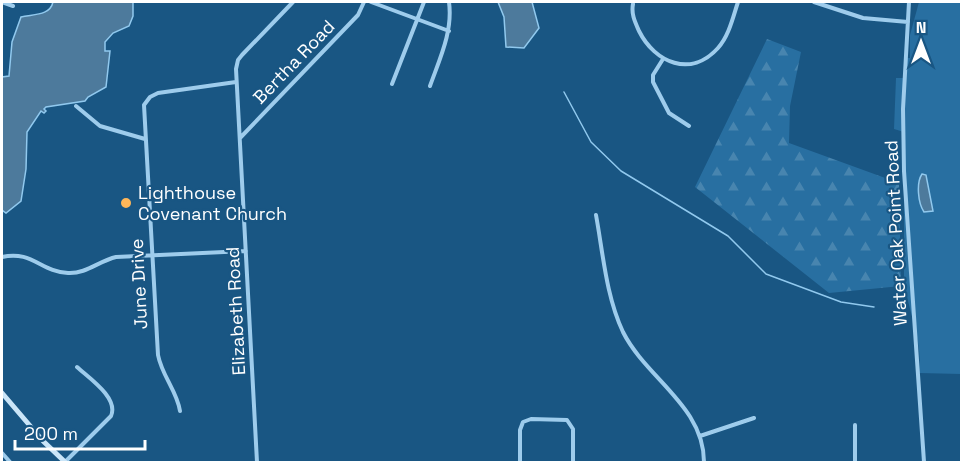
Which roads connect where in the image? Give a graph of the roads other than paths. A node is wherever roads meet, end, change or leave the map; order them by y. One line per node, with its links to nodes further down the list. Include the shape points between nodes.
1 (2, 2): 11 (street)
2 (293, 2): 16 (street, Elizabeth Road, via 238,60)
3 (364, 2): 21 (street, Bertha Road, via 357,15)
4 (371, 2): 12 (street)
5 (424, 2): 12 (street)
6 (448, 2): 14 (street)
7 (738, 2): 15 (street, via 725,38 711,55 688,64)
8 (814, 2): 13 (street, via 863,18)
9 (909, 2): 13 (street, Water Oak Point Road)
10 (633, 4): 15 (street, via 633,16 645,41)
11 (14, 6)
12 (417, 20): 14 (street); 17 (street)
13 (908, 22): 41 (street, Water Oak Point Road, via 904,171)
14 (449, 31): 18 (street)
15 (663, 59): 20 (street, via 652,82 669,113)
16 (236, 82): 21 (street, Elizabeth Road); 22 (street, June Drive, via 150,97 143,109)
17 (392, 84)
18 (430, 86)
19 (76, 106): 22 (street, via 100,126)
20 (689, 126)
21 (240, 138): 24 (street, Elizabeth Road)
22 (145, 139): 25 (street, June Drive)
23 (596, 215): 32 (street, via 611,298 623,331 638,355 689,414)
24 (246, 251): 25 (street); 36 (street, Elizabeth Road)
25 (151, 256): 26 (street, via 116,257 86,271 69,273 24,256); 29 (street, June Drive, via 160,368)
26 (2, 257)
27 (77, 367): 35 (street, via 107,396 113,410)
28 (2, 393): 35 (main road)
29 (180, 411)
30 (753, 418): 32 (street)
31 (855, 425): 40 (street)
32 (700, 436): 39 (street)
33 (2, 453): 34 (street)
34 (10, 462)
35 (65, 462)
36 (257, 462)
37 (520, 462): 38 (street, via 523,422 562,418 573,429)
38 (573, 462)
39 (704, 462)
40 (855, 462)
41 (924, 462)

